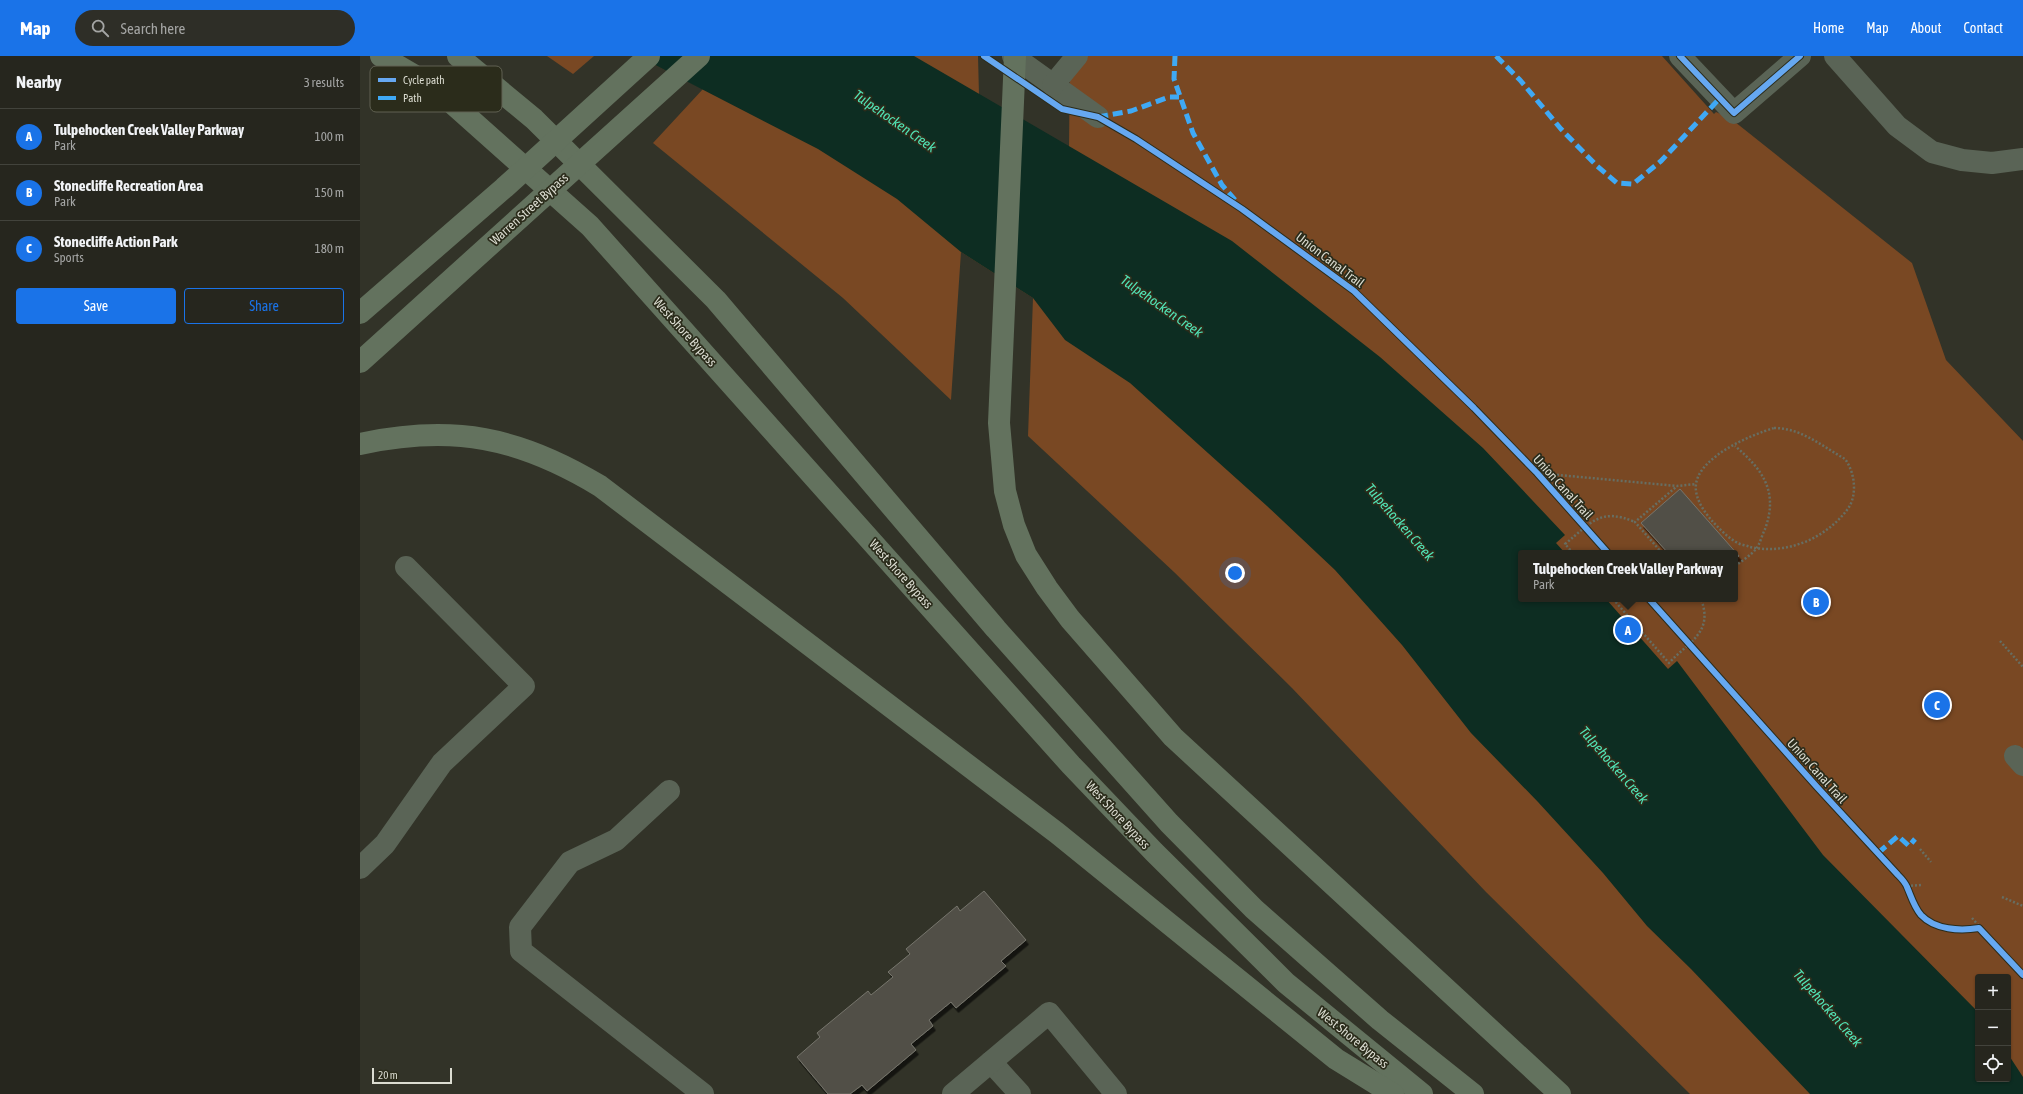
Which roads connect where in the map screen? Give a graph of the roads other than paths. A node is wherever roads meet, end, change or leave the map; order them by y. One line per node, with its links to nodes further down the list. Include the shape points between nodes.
1 (381, 56): 10 (highway, West Shore Bypass)
2 (458, 56): 11 (highway)
3 (649, 56): 17 (highway, via 504,188)
4 (698, 56): 18 (highway, Warren Street Bypass)
5 (1014, 56): 12 (street); 31 (highway, via 999,423 1006,491 1014,525 1026,555 1070,619 1173,737)
6 (1077, 56): 12 (street)
7 (1680, 56): 8 (street, via 1734,113)
8 (1800, 56)
9 (1835, 56): 16 (street, via 1897,126 1932,152 1962,160 1992,163)
10 (398, 66)
11 (470, 66)
12 (1053, 85): 15 (street)
13 (502, 92): 30 (highway, via 534,119 716,300 996,629 1169,823 1254,909 1380,1020)
14 (462, 112): 29 (highway, West Shore Bypass, via 590,226 1071,765 1154,852 1286,983)
15 (1098, 118)
16 (2023, 159)
17 (360, 313)
18 (360, 362)
19 (360, 444): 28 (highway, via 435,434 490,439 549,458 600,486 1057,833 1336,1059)
20 (406, 567): 22 (street, via 524,686 442,763 385,844)
21 (669, 791): 24 (street, via 616,840 570,862 520,927 521,951)
22 (360, 868)
23 (991, 1062): 25 (street); 26 (street); 27 (street, via 1049,1013)
24 (703, 1094)
25 (953, 1094)
26 (1020, 1094)
27 (1116, 1094)
28 (1392, 1094)
29 (1422, 1094)
30 (1473, 1094)
31 (1560, 1094)

